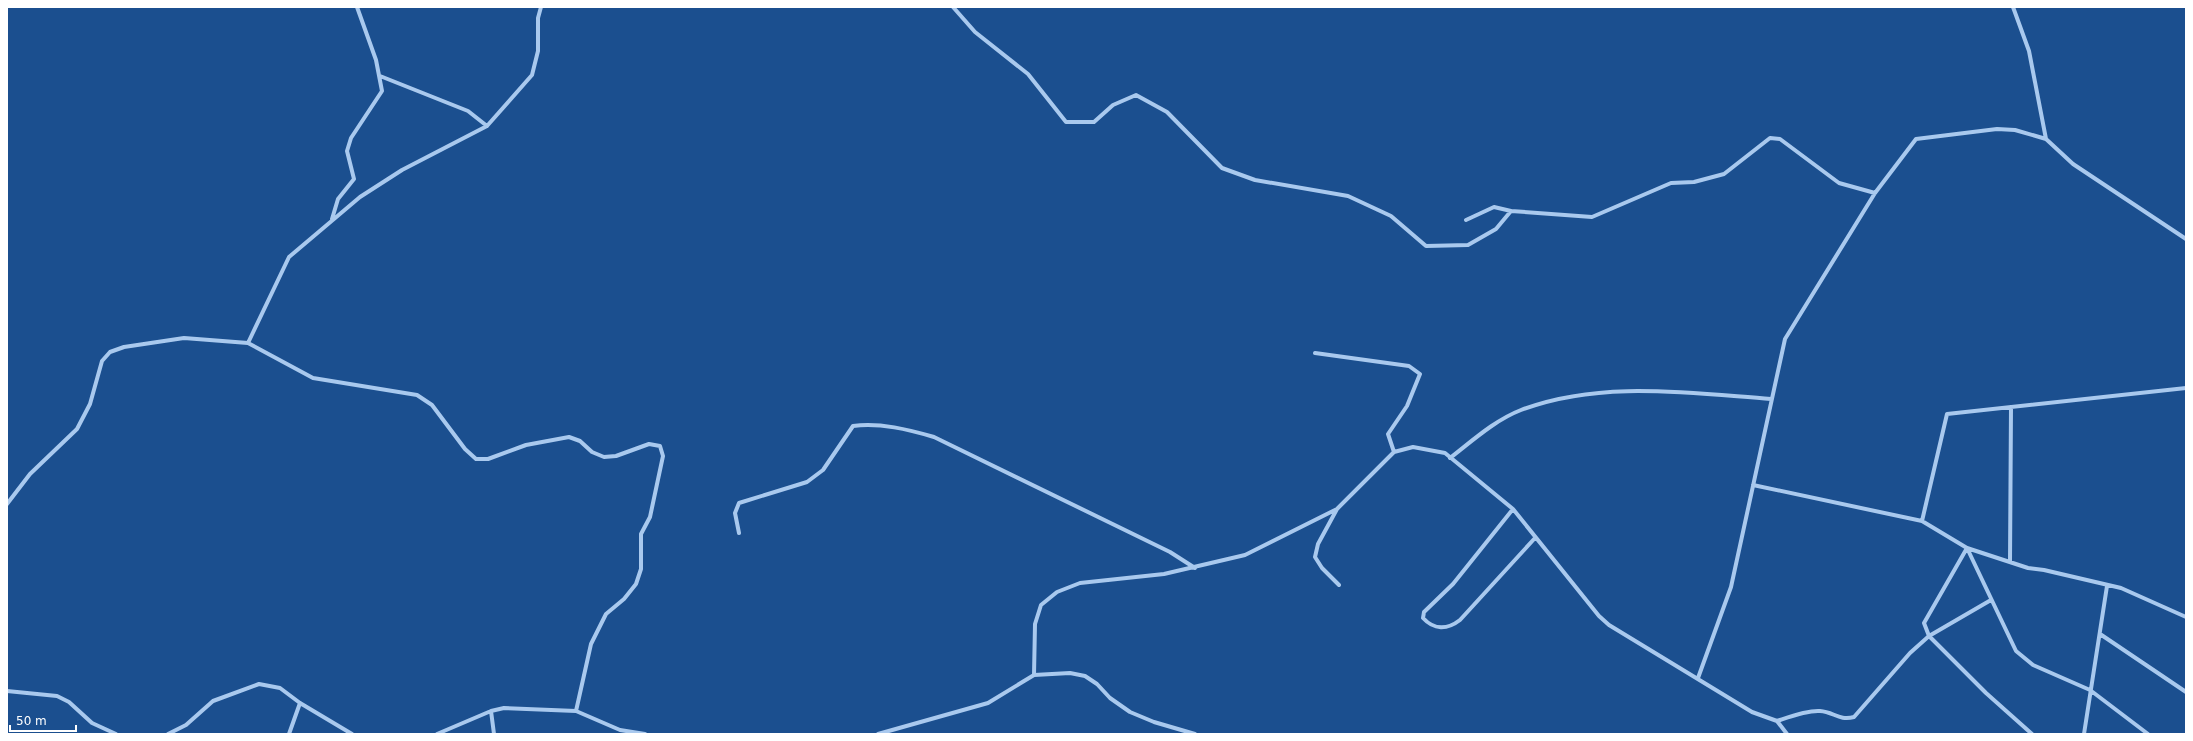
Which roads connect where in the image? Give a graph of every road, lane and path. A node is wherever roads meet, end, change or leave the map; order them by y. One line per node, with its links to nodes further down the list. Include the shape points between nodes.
1 (357, 7): 5 (street)
2 (541, 7): 6 (street, via 538,18 538,51 532,75)
3 (954, 7): 9 (street, via 975,32 1028,74 1066,122 1094,122 1114,105 1136,96 1167,112 1222,168 1255,180 1348,196 1391,216 1426,246 1468,245 1496,228)
4 (2013, 7): 7 (street, via 2029,51)
5 (380, 76): 6 (street, via 468,111); 10 (street, via 382,91 351,138 347,150 354,179 338,199)
6 (487, 126): 10 (street, via 402,170)
7 (2046, 138): 8 (street, via 2014,130 1997,129 1916,139); 12 (street, via 2073,164)
8 (1875, 193): 9 (street, via 1839,183 1780,139 1770,138 1724,174 1694,182 1671,183 1592,217); 16 (street, via 1785,339)
9 (1511, 211): 11 (street, via 1494,207)
10 (332, 219): 13 (street, via 289,256)
11 (1466, 220)
12 (2186, 239)
13 (248, 343): 21 (street, via 184,338 124,347 110,352 102,361 90,404 77,429 30,474); 43 (street, via 313,378 417,395 432,405 476,459 488,459 526,445 568,437 580,441 592,452 604,457 616,456 649,444 660,446 663,456 650,516 641,534 641,569 636,584 624,599 606,614 591,644)
14 (1315, 353): 18 (street, via 1409,366 1420,374 1407,406 1388,434)
15 (2186, 388): 17 (street)
16 (1771, 399): 19 (street, via 1641,391 1566,398 1520,410 1500,420); 20 (street)
17 (2011, 407): 24 (street, via 1947,414); 28 (street)
18 (1394, 452): 19 (street, via 1413,446 1445,453); 22 (street)
19 (1450, 458): 23 (street)
20 (1753, 485): 24 (street); 37 (street, via 1731,587)
21 (7, 504)
22 (1337, 509): 29 (street, via 1245,555); 30 (street, via 1318,544 1315,557)
23 (1512, 509): 26 (street); 26 (street, via 1452,584 1424,612 1423,618 1429,624 1442,628 1456,624)
24 (1922, 521): 27 (street)
25 (739, 533): 29 (street, via 735,513 739,503 807,482 823,470 853,426 864,424 914,431 934,437 1157,545)
26 (1534, 538): 37 (street, via 1599,616)
27 (1967, 548): 28 (street); 32 (street); 35 (street, via 1924,623)
28 (2010, 562): 31 (street)
29 (1196, 568): 36 (street, via 1080,583 1057,592 1041,605 1035,624)
30 (1339, 585)
31 (2107, 586): 33 (street, via 2140,596); 34 (street)
32 (1991, 600): 35 (street); 38 (street, via 2016,651 2032,665)
33 (2186, 616)
34 (2100, 634): 38 (street); 40 (street)
35 (1929, 636): 44 (street, via 1910,653 1854,717 1846,719 1820,711 1790,716); 55 (street, via 1986,693)
36 (1034, 675): 52 (street, via 988,703); 53 (street, via 1070,673 1085,676 1130,712)
37 (1698, 678): 44 (street, via 1752,712)
38 (2090, 690): 56 (street); 57 (street)
39 (7, 692): 45 (street, via 57,696 69,702 92,723)
40 (2186, 692)
41 (300, 703): 46 (street, via 280,688 259,684 213,701 186,725); 47 (street); 48 (street)
42 (491, 711): 43 (street, via 504,708); 49 (street); 50 (street)
43 (576, 711): 51 (street, via 620,730)
44 (1777, 722): 54 (street)
45 (116, 734)
46 (168, 734)
47 (290, 734)
48 (352, 734)
49 (437, 734)
50 (494, 734)
51 (644, 734)
52 (878, 734)
53 (1195, 734)
54 (1787, 734)
55 (2032, 734)
56 (2084, 734)
57 (2148, 734)

